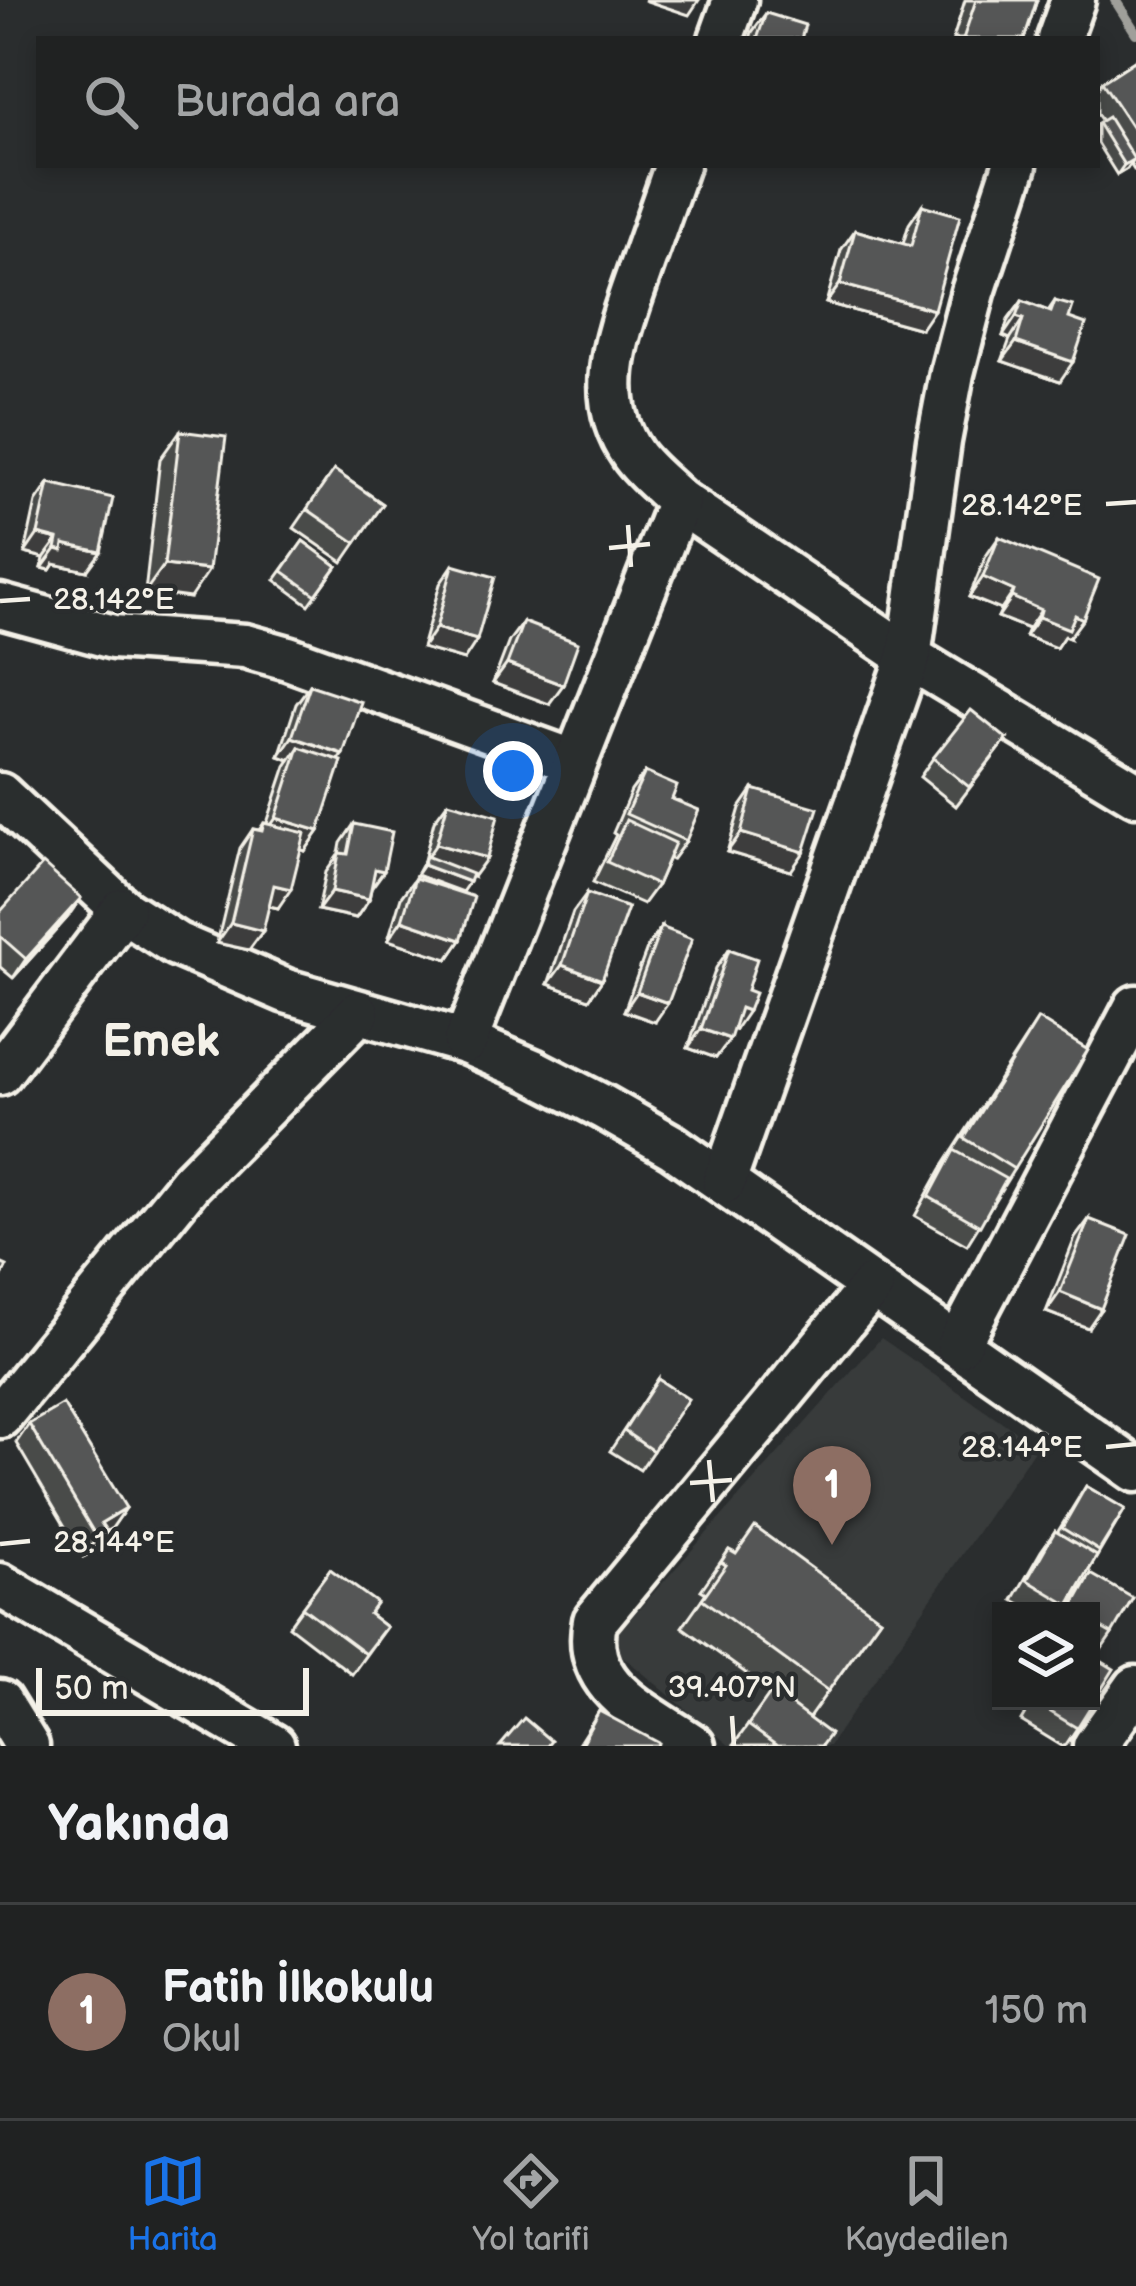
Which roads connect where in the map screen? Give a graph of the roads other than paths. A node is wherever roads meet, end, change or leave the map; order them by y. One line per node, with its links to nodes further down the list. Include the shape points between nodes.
1 (735, 0): 3 (street)
2 (1073, 0): 4 (street)
3 (723, 36)
4 (1060, 36)
5 (676, 168): 7 (street, via 618,332 610,393 634,456)
6 (1014, 168): 9 (street, via 952,373)
7 (679, 501): 9 (street); 10 (street)
8 (0, 607): 10 (street, via 112,637 245,646)
9 (910, 657): 11 (street); 18 (street)
10 (575, 762): 16 (street)
11 (1136, 794)
12 (0, 795): 13 (street)
13 (123, 910): 15 (street, via 222,966); 17 (street)
14 (1136, 1007): 20 (street)
15 (358, 1013): 16 (street); 21 (street, via 191,1182)
16 (465, 1042): 18 (street, via 603,1107)
17 (0, 1073)
18 (724, 1182): 19 (street)
19 (872, 1286): 20 (street); 28 (street, via 595,1621 592,1650 604,1680)
20 (958, 1345): 22 (street)
21 (0, 1416)
22 (1136, 1470)
23 (0, 1585): 27 (street)
24 (1136, 1688): 29 (street)
25 (0, 1702): 26 (street)
26 (27, 1746)
27 (273, 1746)
28 (693, 1746)
29 (1095, 1746)

